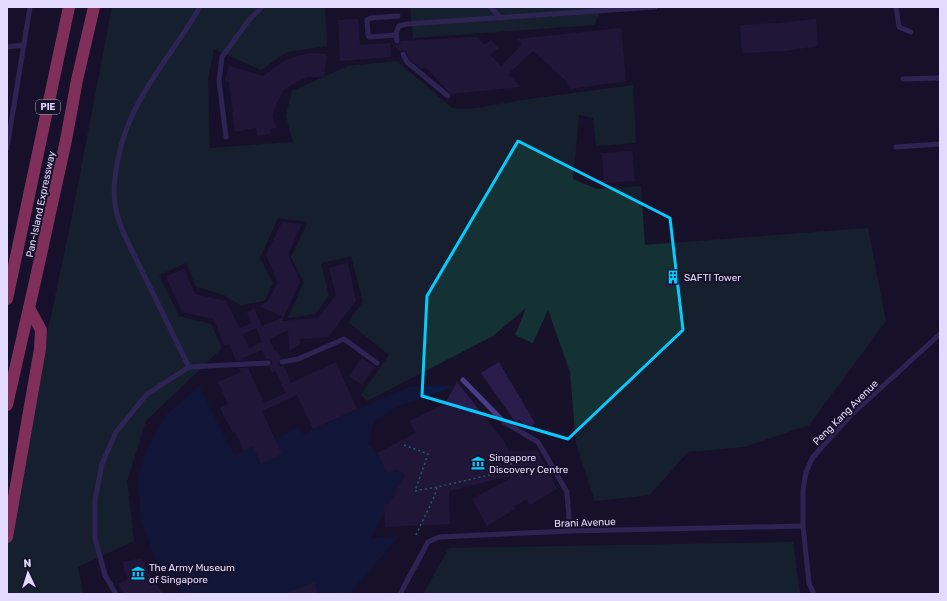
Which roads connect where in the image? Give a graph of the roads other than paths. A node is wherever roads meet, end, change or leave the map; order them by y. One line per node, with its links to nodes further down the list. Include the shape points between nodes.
1 (30, 7): 14 (lane)
2 (69, 7): 25 (highway, Pan-Island Expressway / PIE)
3 (94, 7): 28 (highway, Pan-Island Expressway / PIE)
4 (200, 7): 33 (lane, via 131,118 114,183 115,209 119,220)
5 (262, 7): 21 (lane, via 249,20 222,57 219,81)
6 (490, 7): 10 (lane)
7 (656, 7): 10 (lane)
8 (896, 7): 11 (lane, via 899,27)
9 (398, 16): 12 (lane, via 371,18 367,22 369,36)
10 (501, 18): 12 (lane, via 407,24 399,26)
11 (911, 32)
12 (396, 35): 13 (lane)
13 (397, 41)
14 (24, 45): 15 (lane); 20 (lane)
15 (7, 47)
16 (403, 54): 19 (lane, via 407,62)
17 (940, 78): 18 (lane)
18 (903, 79)
19 (448, 96)
20 (9, 128): 24 (lane)
21 (226, 137)
22 (940, 144): 23 (lane)
23 (896, 147)
24 (7, 148)
25 (27, 206): 26 (highway); 27 (highway, Pan-Island Expressway / PIE)
26 (7, 270)
27 (7, 298)
28 (30, 308): 35 (highway, Pan-Island Expressway / PIE); 38 (highway, via 42,330)
29 (940, 334): 36 (lane, Peng Kang Avenue, via 850,416 813,457 804,484)
30 (282, 362): 32 (lane, via 298,359 344,339)
31 (268, 363): 33 (lane)
32 (377, 363)
33 (189, 367): 39 (lane, via 147,394 116,432 102,464 95,500 95,538 105,575)
34 (463, 380): 37 (lane, via 504,422 538,442 567,492)
35 (7, 405)
36 (803, 526): 37 (lane, Brani Avenue); 41 (lane, Peng Kang Avenue, via 809,583)
37 (570, 531): 40 (lane, Brani Avenue, via 438,537 428,542)
38 (7, 537)
39 (116, 594)
40 (400, 594)
41 (814, 594)

